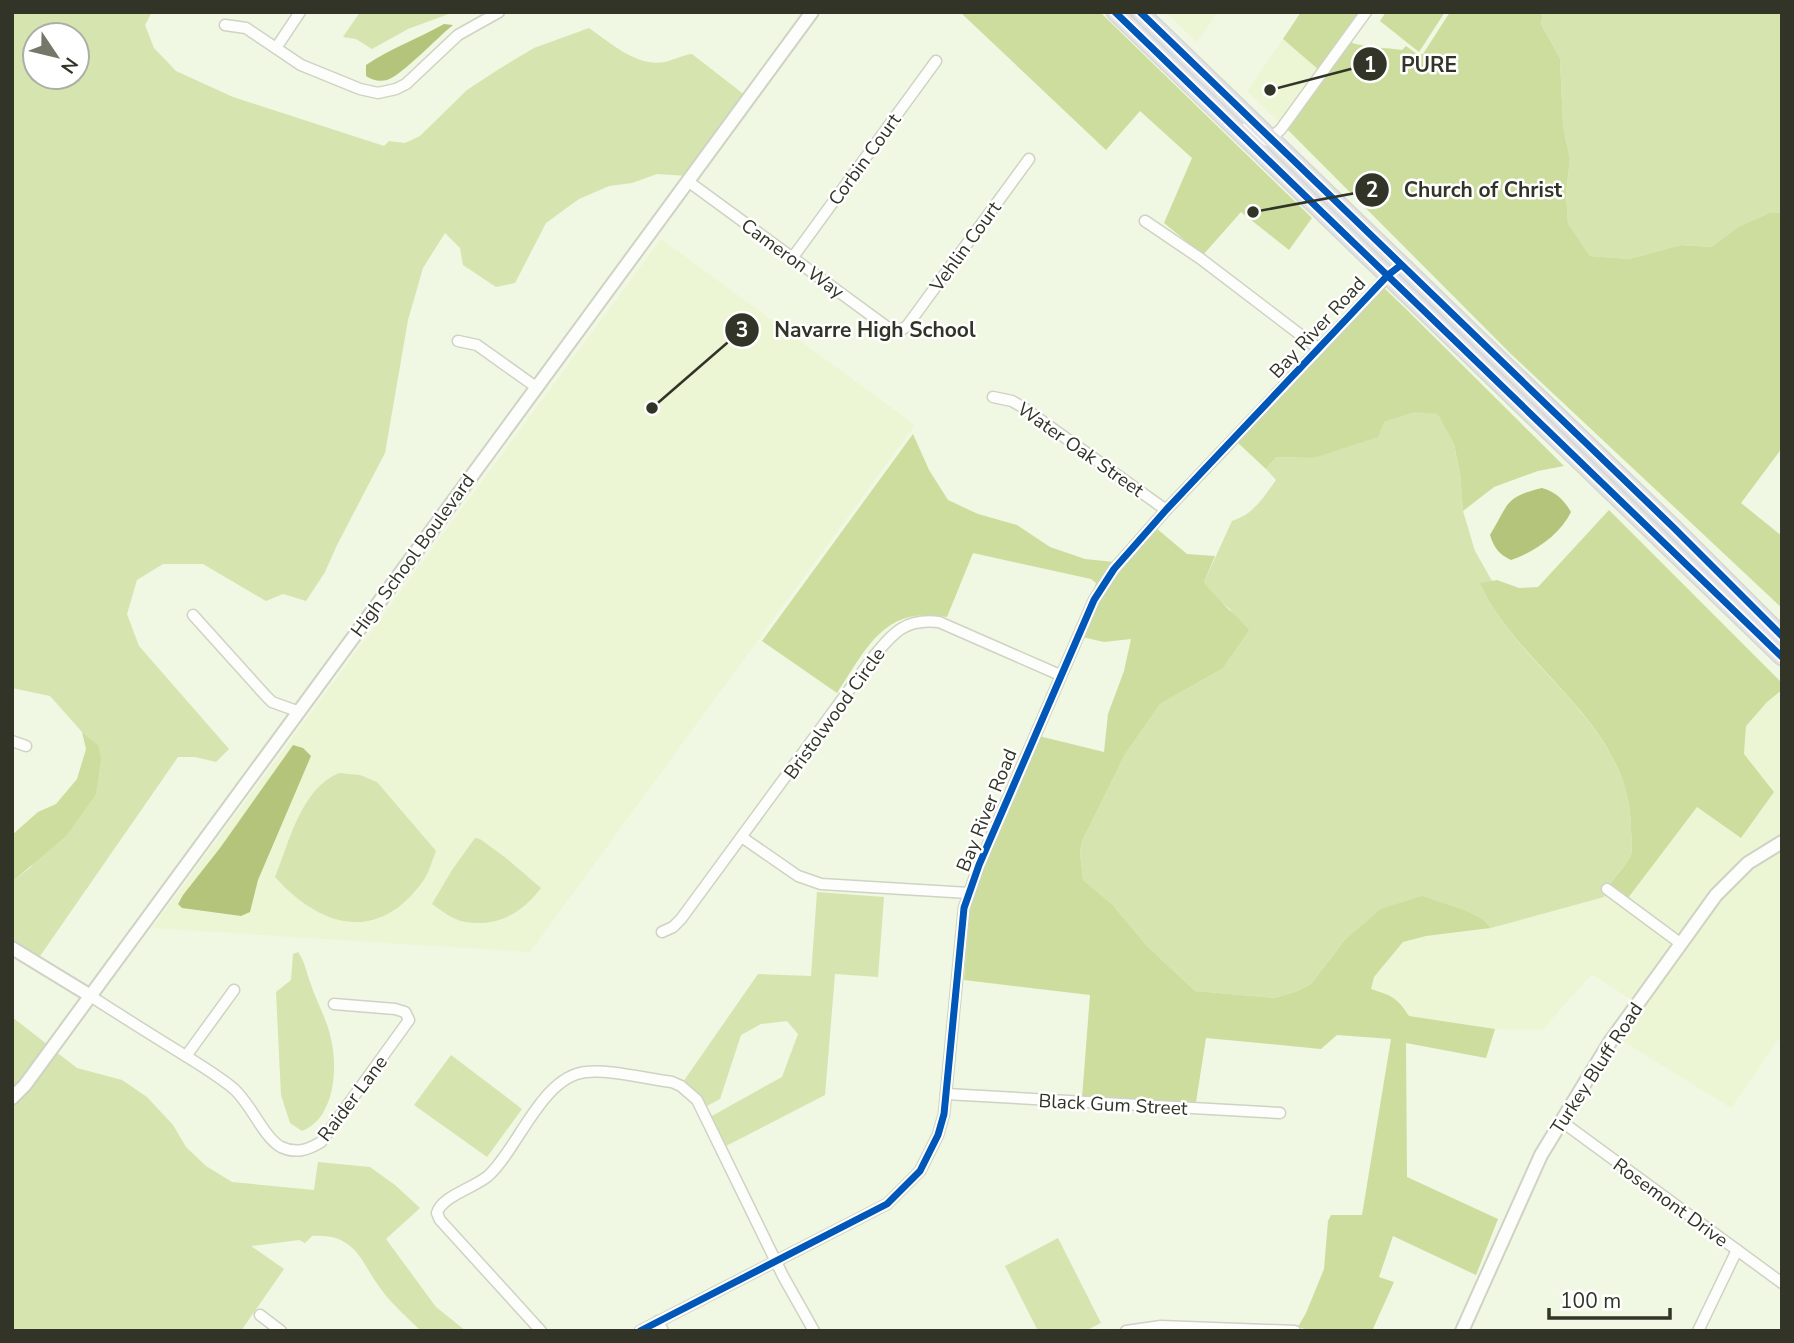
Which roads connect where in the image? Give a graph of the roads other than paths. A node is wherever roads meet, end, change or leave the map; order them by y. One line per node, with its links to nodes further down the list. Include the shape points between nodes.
1 (300, 12): 9 (street)
2 (499, 12): 9 (street, via 458,36 406,84 377,93 301,65)
3 (812, 12): 13 (street, High School Boulevard)
4 (1115, 12): 8 (highway)
5 (1140, 12): 11 (highway)
6 (1366, 12): 11 (street)
7 (225, 25): 9 (street, via 246,28)
8 (1137, 33): 11 (street, via 1177,62 1255,137); 16 (highway, via 1268,162)
9 (276, 48)
10 (936, 61): 15 (street, Corbin Court)
11 (1271, 138): 16 (highway)
12 (1029, 159): 17 (street, Vehlin Court, via 907,326)
13 (689, 182): 15 (street, Cameron Way); 20 (street, High School Boulevard)
14 (1145, 221): 19 (street)
15 (793, 257): 17 (street, Cameron Way, via 887,327)
16 (1395, 270): 19 (street, Bay River Road); 24 (highway, via 1673,527); 25 (highway)
17 (898, 330)
18 (458, 341): 20 (street, via 477,345)
19 (1319, 349): 22 (street, Bay River Road)
20 (536, 387): 27 (street, High School Boulevard)
21 (993, 397): 22 (street, Water Oak Street, via 1024,408)
22 (1166, 510): 26 (street, Bay River Road, via 1103,583)
23 (193, 615): 27 (street, via 272,702)
24 (1782, 636)
25 (1782, 657)
26 (1059, 675): 30 (street, Bristolwood Circle, via 939,622 925,620 905,626 874,656); 33 (street, Bay River Road)
27 (297, 711): 38 (street, High School Boulevard)
28 (12, 741): 29 (street)
29 (26, 746)
30 (743, 838): 33 (street, via 798,876 821,884); 34 (street, Bristolwood Circle, via 681,919)
31 (1782, 842): 35 (street, Turkey Bluff Road, via 1748,863 1716,895)
32 (1607, 889): 35 (street)
33 (969, 893): 41 (street, Bay River Road)
34 (662, 932)
35 (1680, 943): 44 (street, Turkey Bluff Road)
36 (12, 948): 38 (street)
37 (233, 990): 40 (street)
38 (89, 995): 40 (street, Raider Lane); 42 (street, High School Boulevard)
39 (334, 1004): 40 (street, Raider Lane, via 395,1009 405,1012 409,1020 327,1135 306,1150 274,1143 235,1090)
40 (186, 1056)
41 (946, 1094): 43 (street, Black Gum Street); 46 (street, Bay River Road, via 938,1135 912,1181 887,1204)
42 (12, 1098)
43 (1280, 1113)
44 (1561, 1121): 45 (street, Rosemont Drive); 56 (street, Turkey Bluff Road)
45 (1737, 1250): 47 (street, Rosemont Drive); 57 (street)
46 (776, 1261): 49 (street, Bay River Road); 51 (street, via 697,1100 672,1082 584,1072 567,1078 545,1097 490,1173 442,1203 437,1213); 53 (street)
47 (1782, 1283)
48 (260, 1315): 50 (street)
49 (661, 1326): 52 (street, Bay River Road)
50 (281, 1331)
51 (541, 1331)
52 (640, 1331)
53 (814, 1331)
54 (1126, 1331): 55 (street, via 1161,1325)
55 (1295, 1331)
56 (1462, 1331)
57 (1698, 1331)

